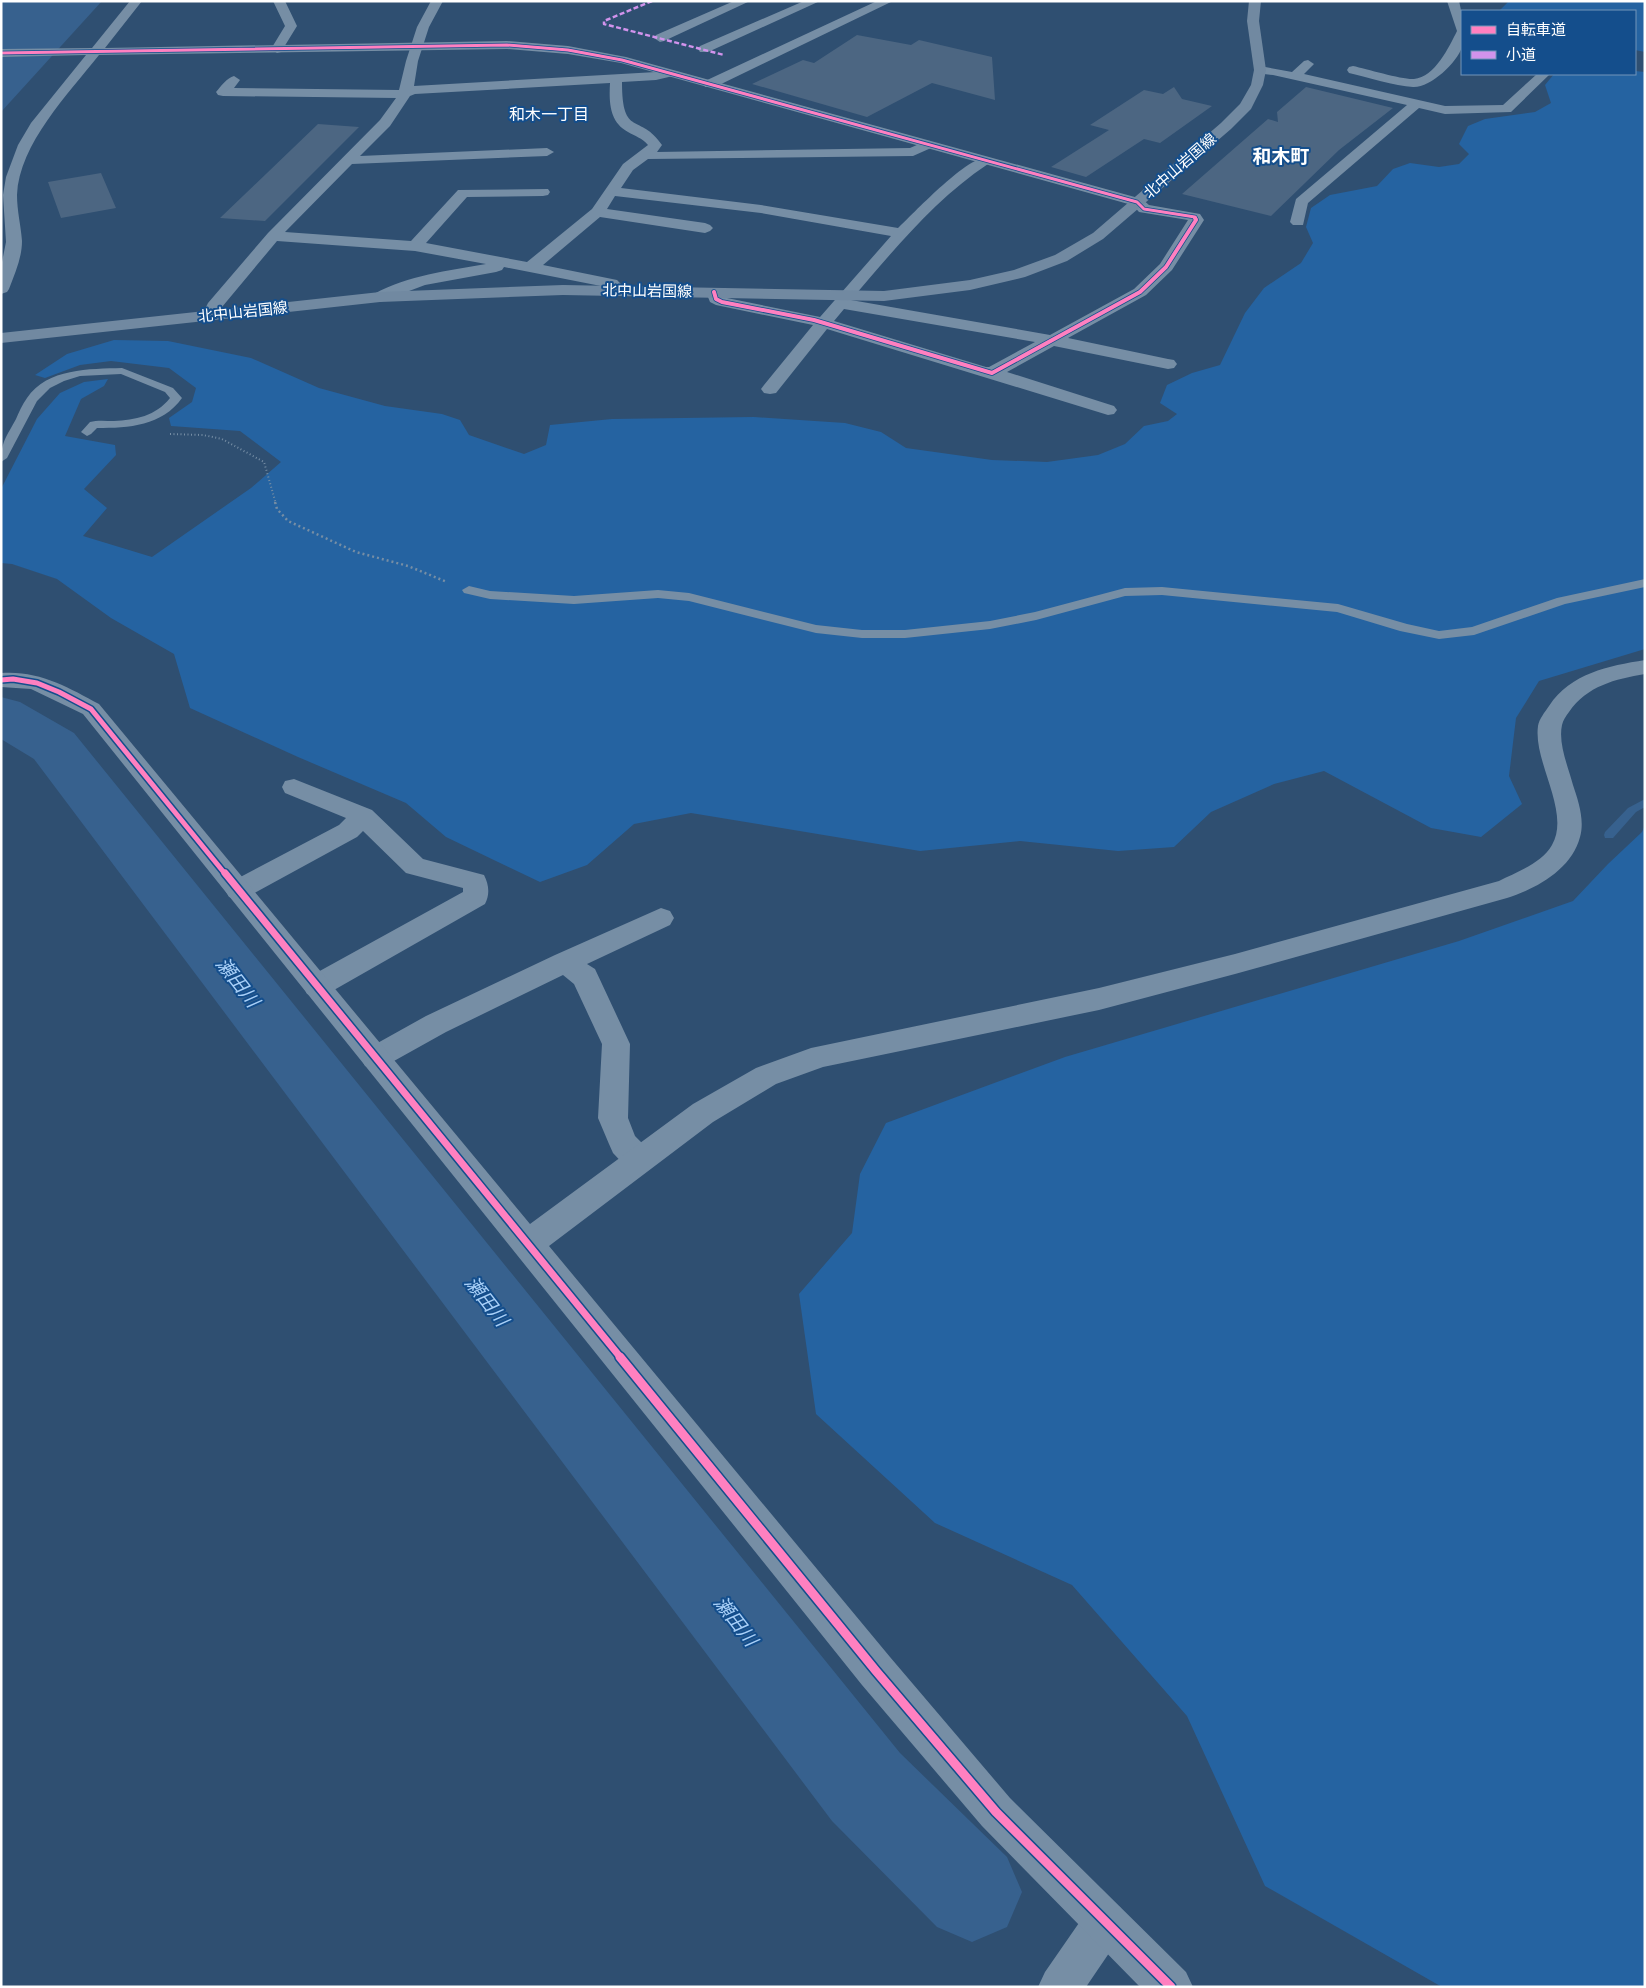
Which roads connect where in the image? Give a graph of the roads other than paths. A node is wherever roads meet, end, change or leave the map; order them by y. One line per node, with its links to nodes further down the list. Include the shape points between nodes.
1 (136, 1): 18 (street)
2 (279, 1): 16 (street, via 291,23 290,30)
3 (437, 1): 15 (street, via 423,27)
4 (744, 1): 14 (street)
5 (786, 1): 9 (street)
6 (887, 1): 11 (street)
7 (1254, 1): 24 (main road, 北中山岩国線)
8 (1453, 1): 12 (street)
9 (813, 5): 17 (street)
10 (837, 13): 11 (street)
11 (853, 17): 21 (street)
12 (1461, 29)
13 (1461, 35): 23 (street, via 1447,62 1424,81 1414,83)
14 (660, 38)
15 (418, 46): 16 (street); 25 (street, via 507,45 568,50); 31 (street)
16 (277, 48): 18 (street)
17 (704, 50)
18 (95, 51): 19 (street); 49 (street, via 24,145 10,195 14,242 12,260)
19 (1, 53)
20 (724, 54): 21 (street)
21 (766, 58): 30 (street)
22 (1316, 63): 27 (street, via 1309,64)
23 (1336, 67)
24 (1260, 70): 27 (street); 40 (main road, 北中山岩国線, via 1257,85 1246,106)
25 (669, 73): 28 (street); 30 (street)
26 (1543, 75): 32 (street, via 1506,109 1444,110)
27 (1295, 76): 32 (street)
28 (616, 78): 31 (street, via 413,90); 35 (street, via 616,104 623,120 626,125 651,137 655,145)
29 (234, 80): 31 (street, via 223,92)
30 (710, 84): 33 (street)
31 (403, 94): 36 (street, via 385,122)
32 (1416, 104): 42 (street, via 1301,202)
33 (926, 145): 35 (street, via 913,152); 37 (street)
34 (547, 152): 36 (street)
35 (646, 155): 38 (street, via 628,167)
36 (348, 160): 45 (street)
37 (983, 161): 40 (street); 44 (street, via 957,180)
38 (612, 191): 41 (street); 44 (street, via 762,209)
39 (543, 192): 46 (street, via 463,193)
40 (1138, 202): 53 (main road, 北中山岩国線, via 1098,236 1061,258 1018,274 936,290); 57 (street, via 1144,209 1195,217 1196,220 1166,268 1140,292)
41 (597, 212): 43 (street); 48 (street)
42 (1298, 222)
43 (705, 228)
44 (902, 233): 53 (street)
45 (273, 236): 46 (street); 54 (street)
46 (415, 246): 47 (street)
47 (505, 263): 48 (street); 52 (street, via 408,285)
48 (530, 268): 50 (street, via 611,283)
49 (1, 289)
50 (619, 290): 51 (main road, 北中山岩国線); 52 (main road, 北中山岩国線)
51 (714, 292): 53 (main road, 北中山岩国線); 55 (street, via 716,299 722,302)
52 (380, 297): 54 (main road, 北中山岩国線)
53 (844, 299): 55 (street); 57 (street)
54 (210, 315): 56 (main road, 北中山岩国線)
55 (824, 323): 59 (street); 60 (street)
56 (1, 338)
57 (1051, 340): 58 (street); 59 (street)
58 (1168, 364)
59 (992, 373): 61 (street)
60 (770, 389)
61 (1108, 410)
62 (87, 432): 63 (lane, via 94,424 119,425 146,420 172,406 176,398 169,390 122,371 79,373 60,379 46,386 32,400)
63 (1, 458)
64 (1645, 583): 65 (lane, via 1562,601 1474,631 1439,635 1338,608 1162,591 1125,592 990,626 906,634 862,634 816,629 689,597 658,594 574,600 490,595)
65 (469, 590)
66 (1645, 667): 75 (street, via 1617,671 1586,682 1564,700 1550,724 1551,751 1567,802 1569,826 1564,848 1544,870 1507,888 1099,999 821,1056 766,1076 703,1113)
67 (1, 680): 70 (street, via 13,678 49,687 91,709)
68 (294, 787): 69 (street)
69 (364, 816): 70 (street, via 348,831); 73 (street, via 415,866 475,882 476,897)
70 (238, 890): 73 (street)
71 (661, 918): 72 (street)
72 (566, 962): 74 (street, via 436,1024); 75 (street, via 585,977 616,1044 613,1118 624,1144)
73 (317, 986): 74 (street)
74 (375, 1058): 76 (street)
75 (640, 1160): 76 (street)
76 (527, 1244): 77 (street, via 876,1671 996,1812)
77 (1105, 1922): 78 (street); 79 (street)
78 (1060, 1987)
79 (1171, 1987)

